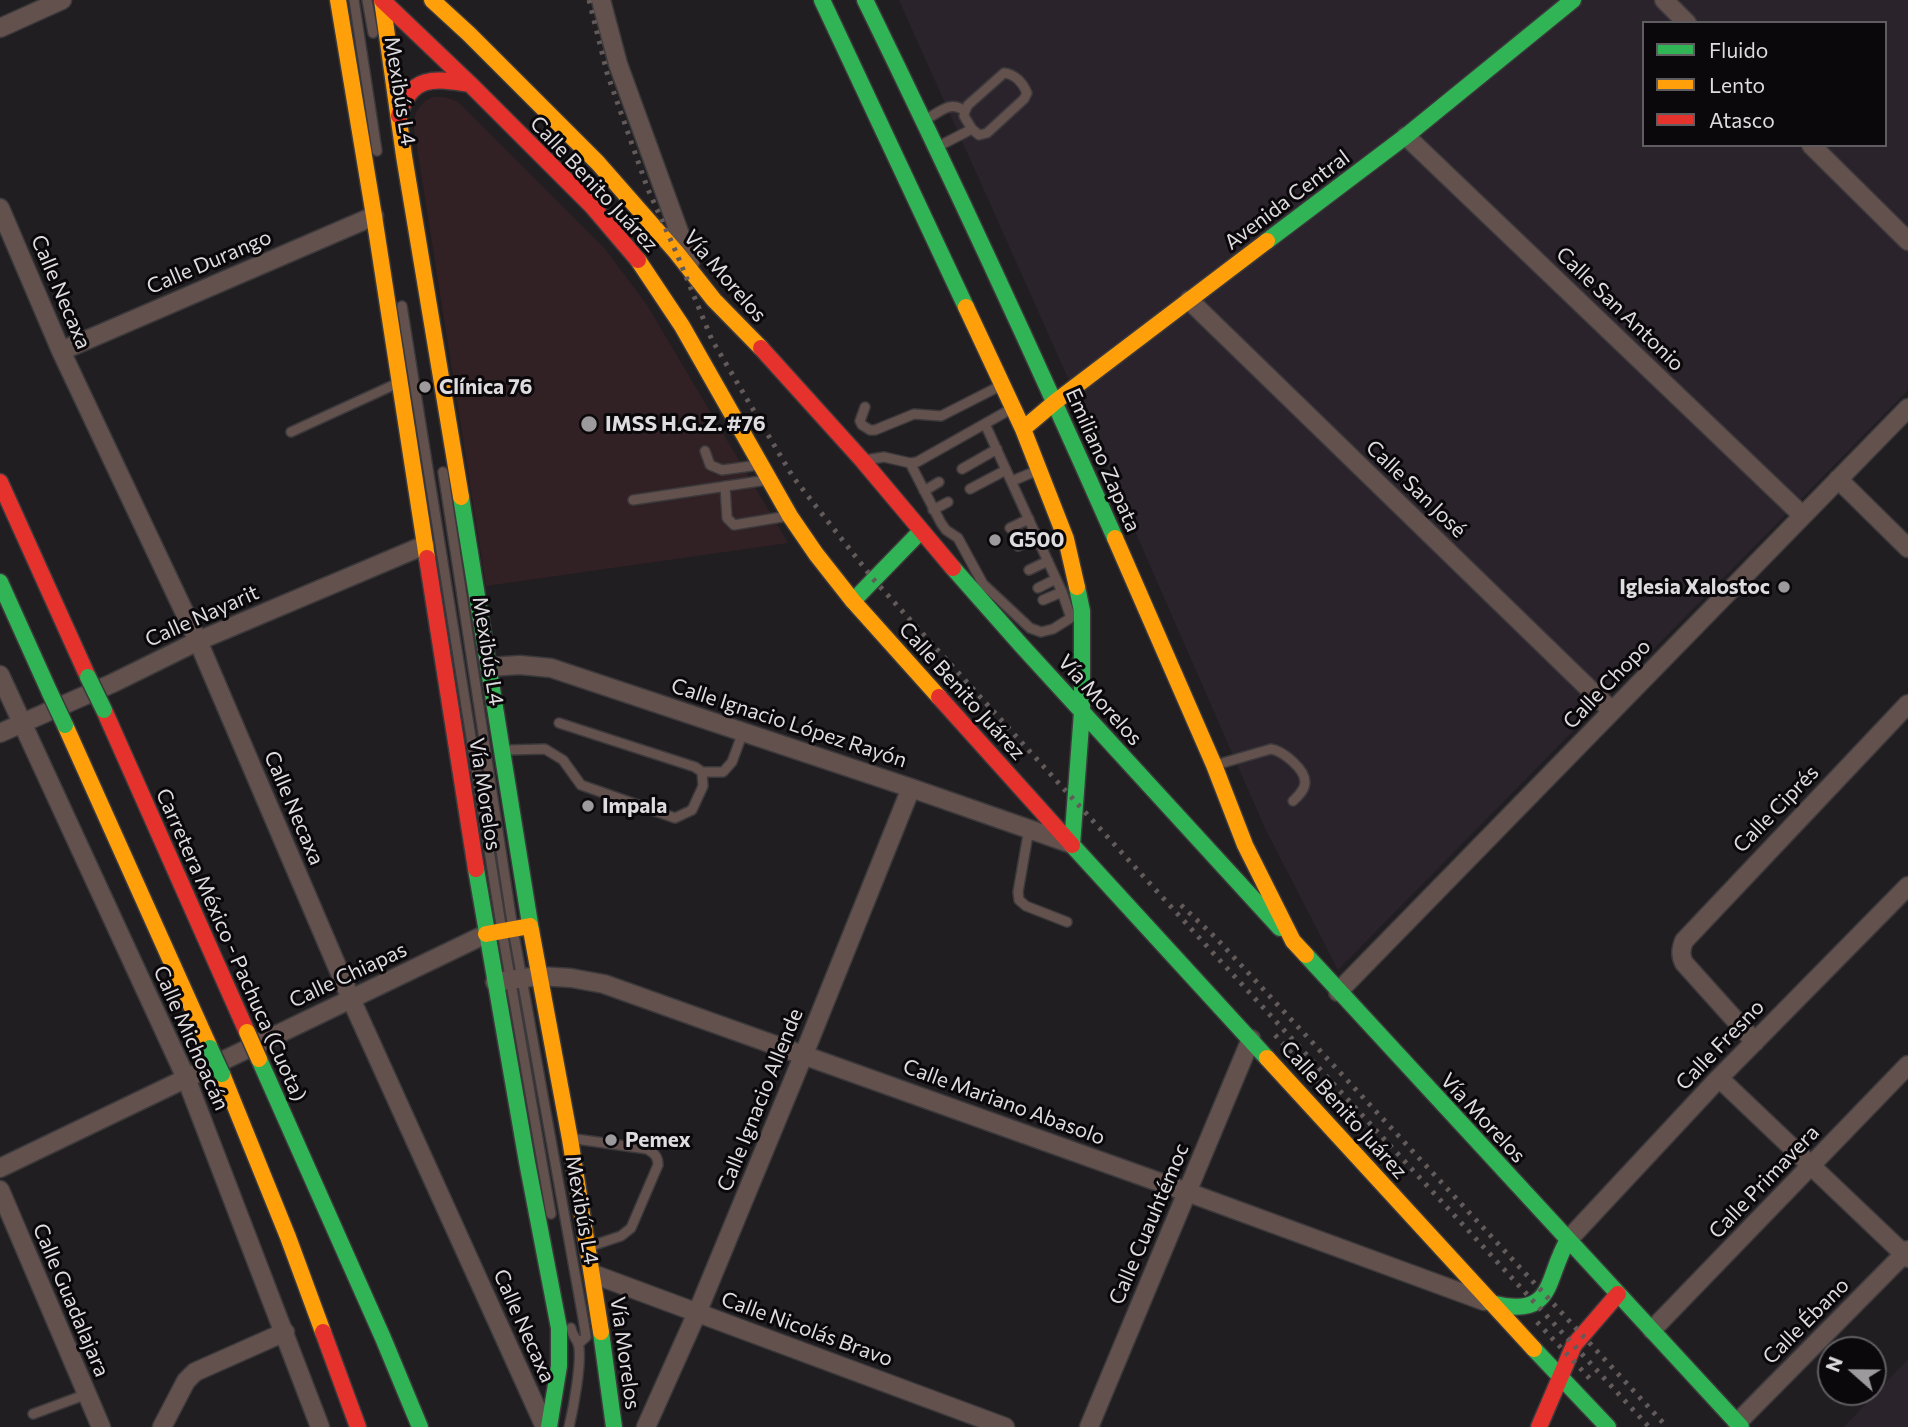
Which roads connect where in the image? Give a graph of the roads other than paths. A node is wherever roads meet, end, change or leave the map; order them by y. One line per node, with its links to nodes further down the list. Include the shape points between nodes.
1 (62, 0): 13 (street)
2 (338, 0): 25 (main road, Vía Morelos)
3 (354, 0): 23 (lane, Mexibús L4)
4 (368, 0): 14 (lane, Mexibús L4)
5 (382, 0): 15 (main road, Calle Benito Juárez); 17 (main road, Vía Morelos)
6 (432, 0): 27 (main road, Vía Morelos, via 580,144)
7 (601, 0): 27 (street, via 618,64)
8 (822, 0): 32 (main road)
9 (865, 0): 18 (main road, Emiliano Zapata)
10 (1573, 0): 20 (main road, Avenida Central)
11 (1664, 0): 12 (street)
12 (1685, 21)
13 (0, 28)
14 (374, 38)
15 (470, 84): 17 (main road, via 436,79 418,85 404,98); 48 (main road, Calle Benito Juárez, via 592,206 636,257 682,326)
16 (965, 111): 18 (lane, via 952,105); 19 (lane); 19 (lane, via 1004,73 1014,75 1027,93 987,133 979,135)
17 (399, 116): 85 (main road, Vía Morelos)
18 (924, 121): 21 (main road, Emiliano Zapata)
19 (972, 129): 21 (lane)
20 (1406, 136): 29 (main road, Avenida Central); 59 (street, Calle San Antonio)
21 (937, 147): 33 (main road, Emiliano Zapata)
22 (1813, 147): 26 (street)
23 (379, 161)
24 (0, 208): 30 (street, Calle Necaxa)
25 (374, 216): 30 (street, Calle Durango); 31 (main road, Vía Morelos)
26 (1908, 242)
27 (695, 275): 42 (main road, Vía Morelos)
28 (401, 300): 104 (lane, Mexibús L4)
29 (1189, 300): 33 (main road, Avenida Central); 88 (street, Calle San José)
30 (61, 351): 84 (street, Calle Necaxa)
31 (400, 382): 39 (lane); 65 (main road, Vía Morelos)
32 (1003, 385): 34 (lane, via 941,416 915,414 875,430 860,421); 35 (main road)
33 (1055, 402): 38 (main road, Avenida Central); 95 (main road, Emiliano Zapata)
34 (864, 407)
35 (1013, 408): 37 (lane); 38 (main road)
36 (1908, 408): 49 (street, Calle Chopo)
37 (985, 424): 40 (lane); 43 (lane)
38 (1023, 429): 47 (main road)
39 (291, 432)
40 (997, 449): 45 (lane); 46 (lane)
41 (705, 451): 48 (lane, via 710,465 722,470)
42 (863, 461): 43 (lane, via 884,457); 63 (main road, Vía Morelos)
43 (910, 463): 55 (lane)
44 (442, 468): 104 (lane, Mexibús L4)
45 (962, 469)
46 (1006, 470): 50 (lane); 54 (lane)
47 (1040, 470): 50 (lane); 82 (main road, via 1066,539)
48 (765, 472): 53 (lane); 60 (main road, Calle Benito Juárez)
49 (1838, 479): 59 (street, Calle Chopo); 68 (street)
50 (1012, 481): 61 (lane)
51 (0, 482): 140 (main road, Carretera México - Pachuca (Cuota), bridge)
52 (939, 482): 55 (lane)
53 (725, 486): 56 (lane); 60 (lane, via 727,518 734,525)
54 (970, 489)
55 (924, 491): 58 (lane)
56 (633, 500)
57 (948, 502): 58 (lane)
58 (934, 512): 63 (lane); 69 (lane)
59 (1802, 515): 88 (street, Calle Chopo)
60 (790, 516): 81 (main road, Calle Benito Juárez)
61 (1029, 519): 62 (lane); 64 (lane)
62 (1010, 528)
63 (921, 531): 81 (main road); 83 (main road, Vía Morelos)
64 (1037, 537): 67 (lane); 71 (lane)
65 (425, 545): 84 (street, Calle Nayarit); 104 (main road, Vía Morelos)
66 (977, 545): 69 (lane)
67 (1018, 546)
68 (1908, 548)
69 (964, 549): 72 (lane)
70 (984, 560): 72 (lane)
71 (1048, 561): 73 (lane); 74 (lane)
72 (973, 564): 77 (lane)
73 (1029, 569)
74 (1056, 579): 78 (lane); 79 (lane)
75 (993, 580): 77 (lane)
76 (0, 582): 139 (main road, bridge, via 222,1074)
77 (983, 583): 83 (lane, via 1007,600)
78 (1038, 588)
79 (1062, 592): 80 (lane); 82 (lane)
80 (1043, 600)
81 (853, 601): 100 (main road, Calle Benito Juárez)
82 (1076, 614): 83 (lane, via 1041,632); 89 (main road, via 1083,649)
83 (1017, 618): 89 (main road, Vía Morelos)
84 (198, 641): 90 (street, Calle Nayarit); 108 (street, Calle Necaxa)
85 (489, 667): 92 (street, Calle Ignacio López Rayón, via 551,668); 94 (main road, Vía Morelos)
86 (0, 675): 90 (street, Calle Michoacán)
87 (1908, 704): 110 (street, Calle Ciprés, via 1689,934 1681,949 1684,964)
88 (1612, 711): 107 (street, Calle Chopo)
89 (1082, 712): 100 (main road); 105 (main road, Vía Morelos)
90 (22, 723): 93 (street, Calle Nayarit); 113 (street, Calle Michoacán)
91 (559, 723): 96 (lane)
92 (743, 732): 96 (lane, via 732,762 723,772); 97 (street, Calle Ignacio López Rayón)
93 (0, 733)
94 (503, 750): 96 (lane, via 545,749 563,760 581,785 675,818 692,810 703,786); 103 (main road, Vía Morelos)
95 (1214, 765): 98 (lane, via 1271,748 1279,750 1304,776 1303,791); 105 (main road, Emiliano Zapata, via 1245,845)
96 (702, 772)
97 (911, 788): 99 (street, Calle Ignacio López Rayón); 111 (street, Calle Ignacio Allende)
98 (1293, 801)
99 (1029, 830): 100 (street, Calle Ignacio López Rayón); 102 (lane, via 1019,900)
100 (1072, 845): 109 (main road, Calle Benito Juárez)
101 (1908, 886): 110 (street, Calle Fresno)
102 (1067, 922)
103 (530, 926): 104 (main road, Calle Chiapas); 106 (main road, Vía Morelos)
104 (500, 932): 106 (main road, Vía Morelos); 106 (lane, Mexibús L4); 108 (street, Calle Chiapas)
105 (1293, 941): 107 (main road, Vía Morelos)
106 (517, 979): 111 (street, Calle Mariano Abasolo, via 571,978 604,984); 115 (main road, Vía Morelos); 120 (lane, Mexibús L4); 131 (lane, Mexibús L4, via 583,1318 586,1337); 141 (main road, Vía Morelos, via 527,1162 559,1328 559,1366)
107 (1338, 992): 121 (main road, Vía Morelos)
108 (351, 999): 113 (street, Calle Chiapas); 141 (street, Calle Necaxa)
109 (1251, 1040): 119 (street, Calle Cuauhtémoc); 126 (main road, Calle Benito Juárez)
110 (1755, 1042): 114 (street, Calle Fresno)
111 (804, 1054): 119 (street, Calle Mariano Abasolo); 127 (street, Calle Ignacio Allende)
112 (1908, 1065): 116 (street, Calle Primavera)
113 (186, 1078): 117 (street, Calle Chiapas); 130 (street, Calle Michoacán)
114 (1719, 1078): 116 (street); 121 (street, Calle Fresno)
115 (570, 1139): 122 (main road, Vía Morelos); 122 (lane, via 647,1149 658,1161 631,1228)
116 (1811, 1166): 123 (street); 129 (street, Calle Primavera)
117 (0, 1168)
118 (0, 1190): 133 (street, Calle Guadalajara)
119 (1187, 1192): 126 (street, Calle Mariano Abasolo); 146 (street, Calle Cuauhtémoc)
120 (553, 1226)
121 (1567, 1240): 125 (main road, Vía Morelos); 126 (main road, via 1552,1283 1539,1300 1518,1308)
122 (588, 1247): 124 (main road, Vía Morelos)
123 (1907, 1254): 135 (street, Calle Ébano)
124 (593, 1274): 127 (street, Calle Nicolás Bravo); 143 (main road, Vía Morelos)
125 (1618, 1294): 129 (main road, Vía Morelos); 132 (main road, via 1574,1345)
126 (1491, 1303): 132 (main road, Calle Benito Juárez)
127 (696, 1312): 144 (street, Calle Ignacio Allende); 145 (street, Calle Nicolás Bravo)
128 (570, 1322): 131 (lane, Mexibús L4)
129 (1652, 1330): 135 (main road, Vía Morelos)
130 (285, 1332): 137 (street, via 195,1373 186,1381); 138 (street, Calle Michoacán)
131 (578, 1344): 142 (lane, Mexibús L4)
132 (1560, 1376): 147 (main road); 148 (main road, Calle Benito Juárez)
133 (87, 1394): 134 (lane); 136 (street, Calle Guadalajara)
134 (33, 1414)
135 (1739, 1425)
136 (101, 1427)
137 (162, 1427)
138 (320, 1427)
139 (358, 1427)
140 (420, 1427)
141 (547, 1427)
142 (569, 1427)
143 (614, 1427)
144 (646, 1427)
145 (1005, 1427)
146 (1089, 1427)
147 (1539, 1427)
148 (1608, 1427)

